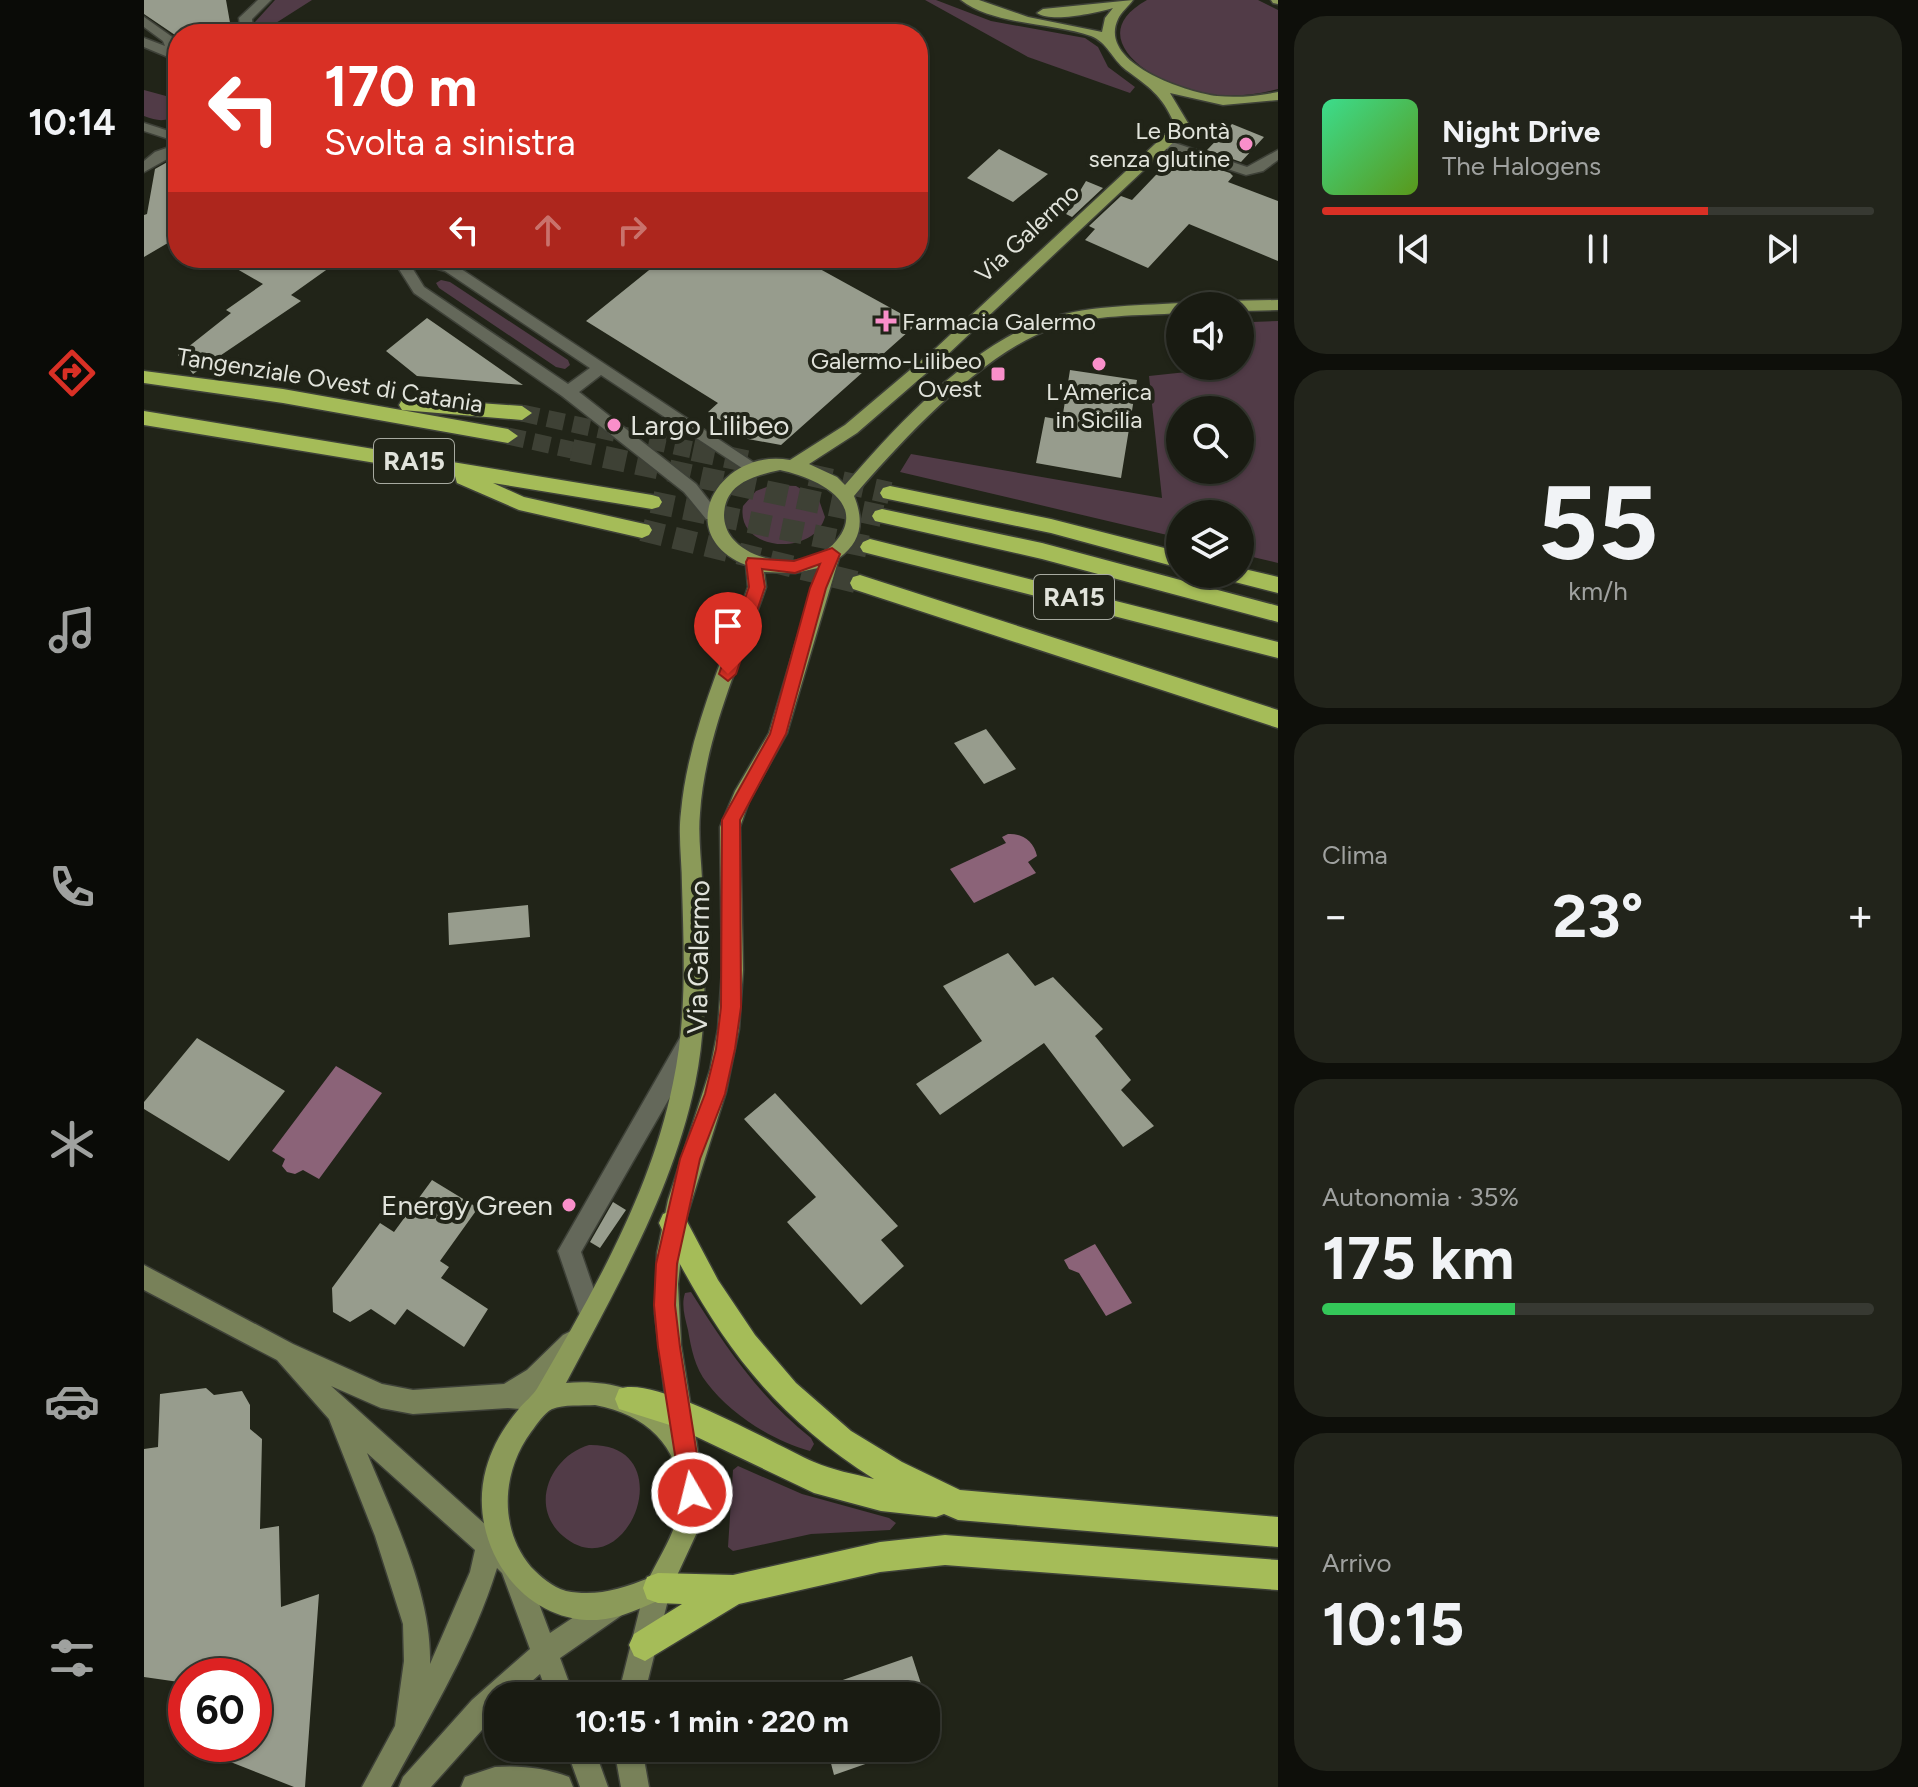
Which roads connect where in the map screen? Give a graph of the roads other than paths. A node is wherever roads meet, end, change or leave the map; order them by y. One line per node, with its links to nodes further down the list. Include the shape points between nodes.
1 (265, 0): 6 (street, via 245,18)
2 (967, 0): 4 (main road)
3 (1126, 0): 4 (main road, via 1065,13); 9 (main road, via 1112,16)
4 (983, 6): 9 (main road)
5 (144, 21): 7 (street)
6 (246, 24)
7 (168, 38)
8 (144, 42): 10 (street)
9 (1111, 42): 11 (main road, via 1131,69)
10 (168, 56)
11 (1156, 84): 12 (main road, via 1217,100); 15 (main road, via 1181,123)
12 (1278, 96)
13 (144, 127): 14 (street)
14 (168, 135)
15 (1169, 139): 19 (street, via 1236,170); 34 (main road, Via Galermo, via 941,352 851,429)
16 (168, 146): 18 (street)
17 (1278, 154): 19 (street)
18 (144, 168)
19 (1258, 168): 20 (street)
20 (1278, 176)
21 (405, 268): 28 (street, via 419,290)
22 (450, 268): 26 (street)
23 (1254, 305): 24 (main road)
24 (1278, 305)
25 (1166, 309): 37 (main road, via 1075,317 1015,339 898,438)
26 (599, 369): 28 (street); 35 (street)
27 (144, 377): 29 (highway, Tangenziale Ovest di Catania / RA15)
28 (568, 392): 39 (street, via 690,488)
29 (283, 396): 30 (highway); 32 (highway, Tangenziale Ovest di Catania / RA15)
30 (522, 413)
31 (144, 418): 33 (highway, RA15)
32 (508, 436)
33 (432, 464): 38 (highway, RA15); 41 (highway, via 519,503)
34 (794, 465): 35 (main road); 37 (main road, via 825,474)
35 (754, 468): 39 (main road, via 723,487)
36 (890, 493): 44 (highway)
37 (846, 494): 43 (main road, via 854,521 848,539)
38 (652, 502)
39 (712, 515): 45 (main road, via 724,543)
40 (882, 516): 49 (highway, RA15, via 1042,551)
41 (642, 530)
42 (870, 547): 50 (highway, RA15)
43 (832, 554): 45 (main road, via 795,567); 53 (main road, Via Galermo, via 778,734 731,820 731,1007 726,1049)
44 (1166, 556)
45 (754, 562): 52 (main road, Via Galermo, via 757,587 700,751 690,813 695,974)
46 (1254, 579): 48 (highway)
47 (860, 583): 51 (highway)
48 (1278, 585)
49 (1278, 614)
50 (1278, 650)
51 (1278, 719)
52 (691, 1040): 55 (main road, Via Galermo, via 665,1156 641,1218); 55 (street, via 569,1251)
53 (673, 1223): 62 (main road, Via Galermo, via 665,1305); 64 (highway, via 708,1290 786,1393 841,1441 891,1473)
54 (144, 1277): 57 (main road)
55 (590, 1313): 56 (main road, Via Galermo)
56 (574, 1340): 58 (main road); 59 (main road, Via Galermo)
57 (285, 1352): 58 (main road, via 392,1398 413,1402); 61 (main road)
58 (508, 1396): 59 (main road)
59 (545, 1399): 60 (main road, via 595,1393); 65 (main road, via 515,1428 495,1486)
60 (629, 1399): 62 (highway); 63 (main road, via 660,1418)
61 (337, 1410): 67 (main road); 77 (main road, via 388,1536 416,1624)
62 (680, 1413): 63 (main road, Via Galermo); 64 (highway, via 814,1478 881,1496)
63 (689, 1468): 70 (main road, via 689,1520)
64 (958, 1505): 66 (highway)
65 (494, 1510): 67 (main road); 68 (main road, via 499,1540)
66 (1278, 1532)
67 (490, 1548): 68 (main road); 77 (main road, via 448,1657)
68 (512, 1565): 72 (main road, via 528,1584 570,1605); 74 (main road)
69 (1278, 1575): 71 (highway, via 945,1550 880,1557)
70 (658, 1588): 71 (highway); 72 (main road); 73 (main road)
71 (733, 1590): 73 (highway)
72 (617, 1603): 74 (main road)
73 (645, 1645): 76 (main road)
74 (546, 1652): 75 (main road); 81 (main road, via 487,1701)
75 (556, 1682)
76 (635, 1682)
77 (407, 1736): 80 (main road)
78 (585, 1762): 84 (main road)
79 (631, 1762): 85 (main road)
80 (376, 1787)
81 (413, 1787)
82 (475, 1787): 83 (main road, via 524,1780)
83 (559, 1787)
84 (594, 1787)
85 (635, 1787)

